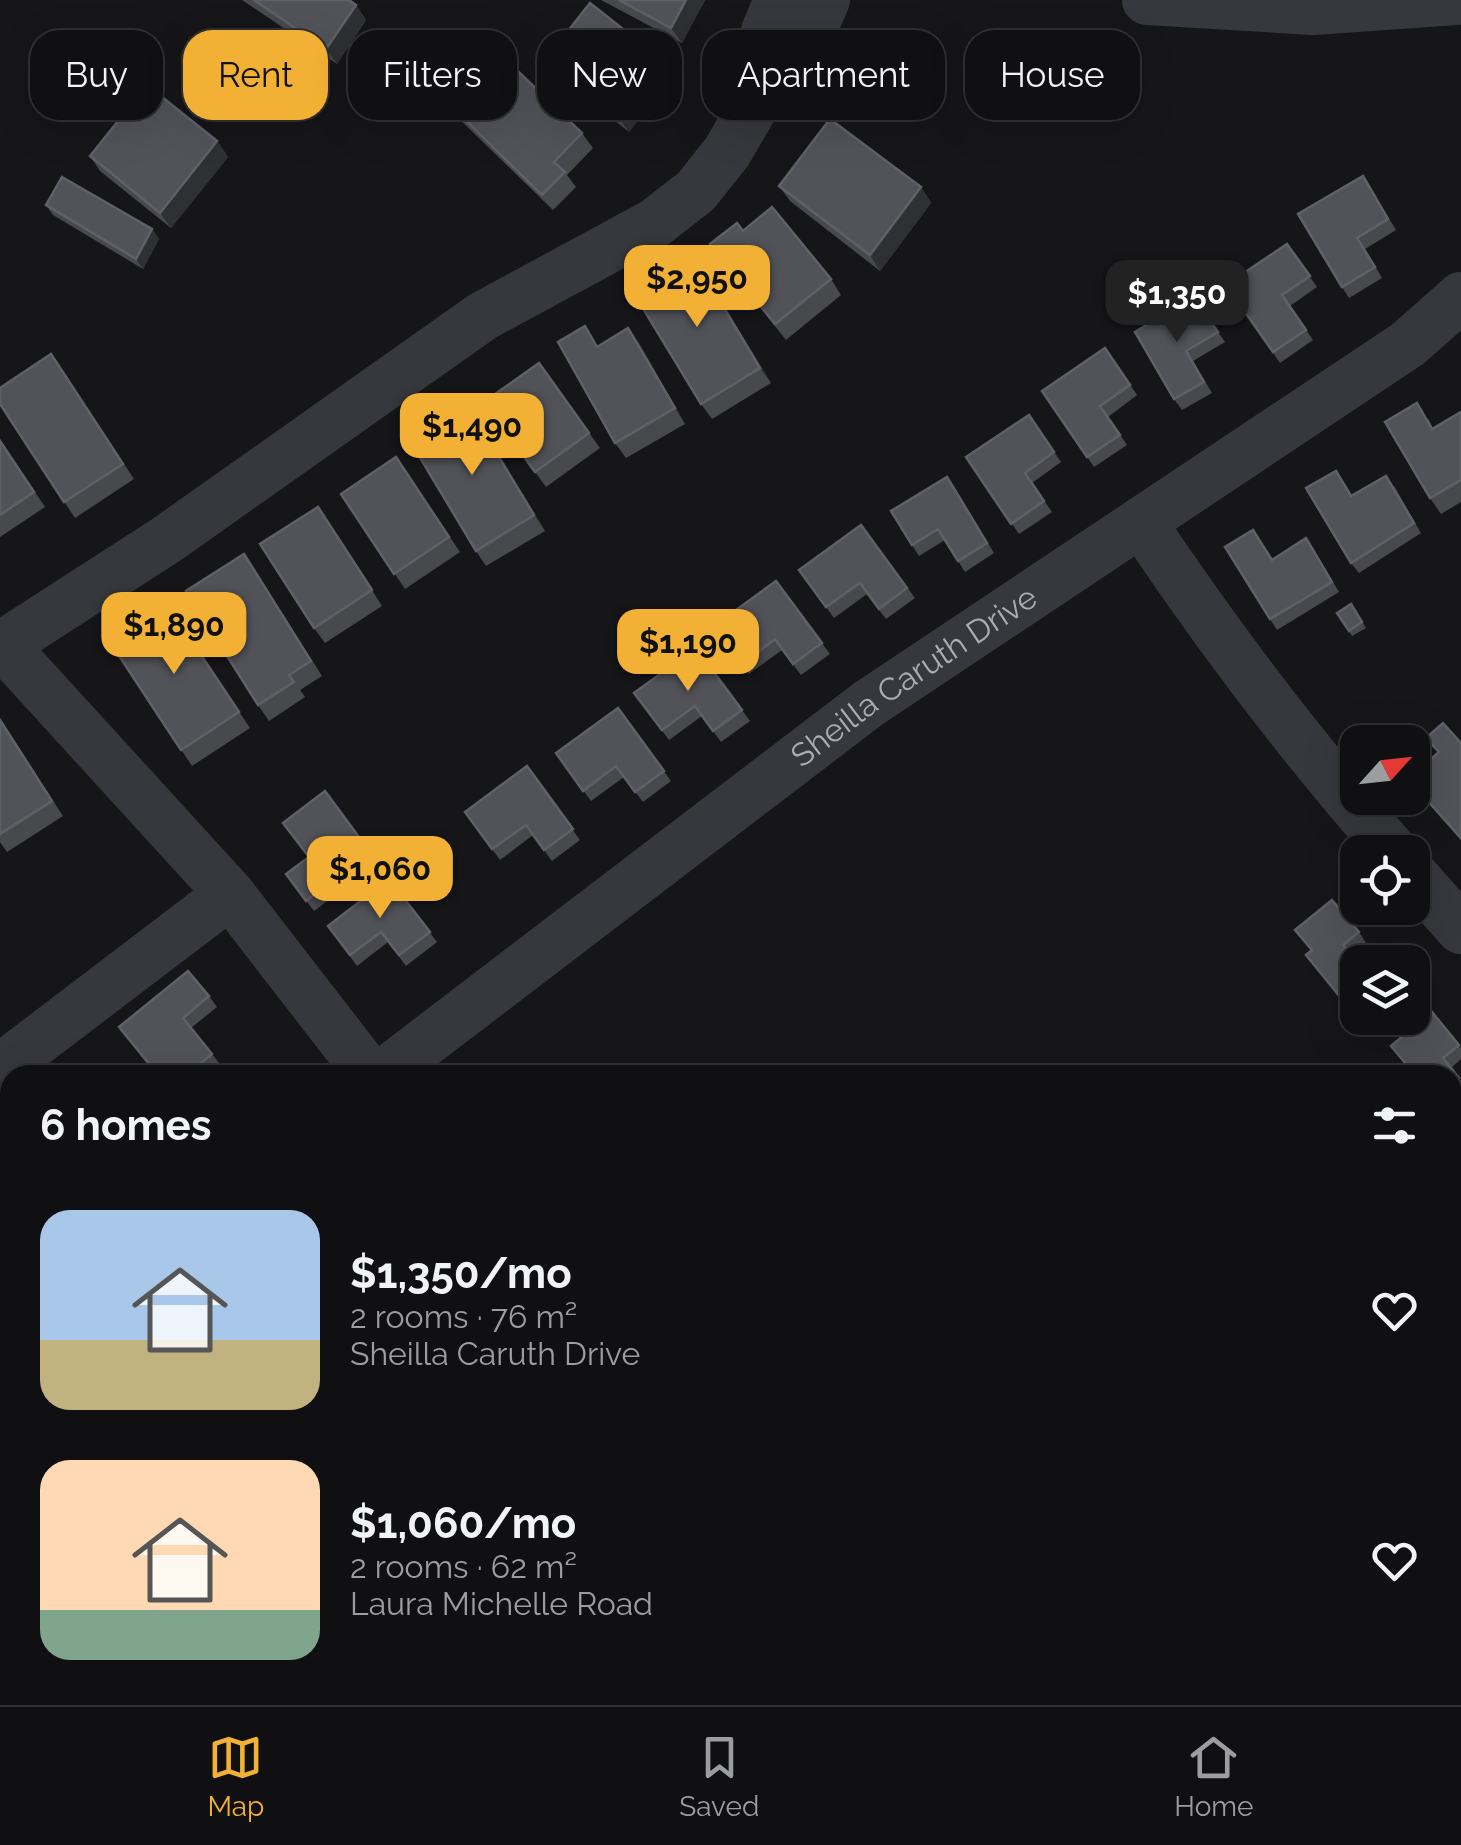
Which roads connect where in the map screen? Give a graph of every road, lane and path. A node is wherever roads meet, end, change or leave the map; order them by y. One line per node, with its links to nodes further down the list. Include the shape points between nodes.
1 (779, 0): 5 (street)
2 (825, 0): 6 (street)
3 (1148, 0): 4 (street, via 1313,10)
4 (1456, 0)
5 (766, 30)
6 (812, 30)
7 (747, 120): 10 (street, via 707,178 655,223 483,316 166,540)
8 (1461, 297): 9 (street, Sheilla Caruth Drive, via 1408,344)
9 (1141, 522): 11 (street, via 1295,734); 17 (street, Sheilla Caruth Drive, via 814,743)
10 (1, 645): 12 (street)
11 (1380, 835)
12 (230, 894): 15 (street); 16 (street)
13 (1430, 894): 14 (street)
14 (1461, 929)
15 (7, 1065)
16 (362, 1065)
17 (395, 1065)

